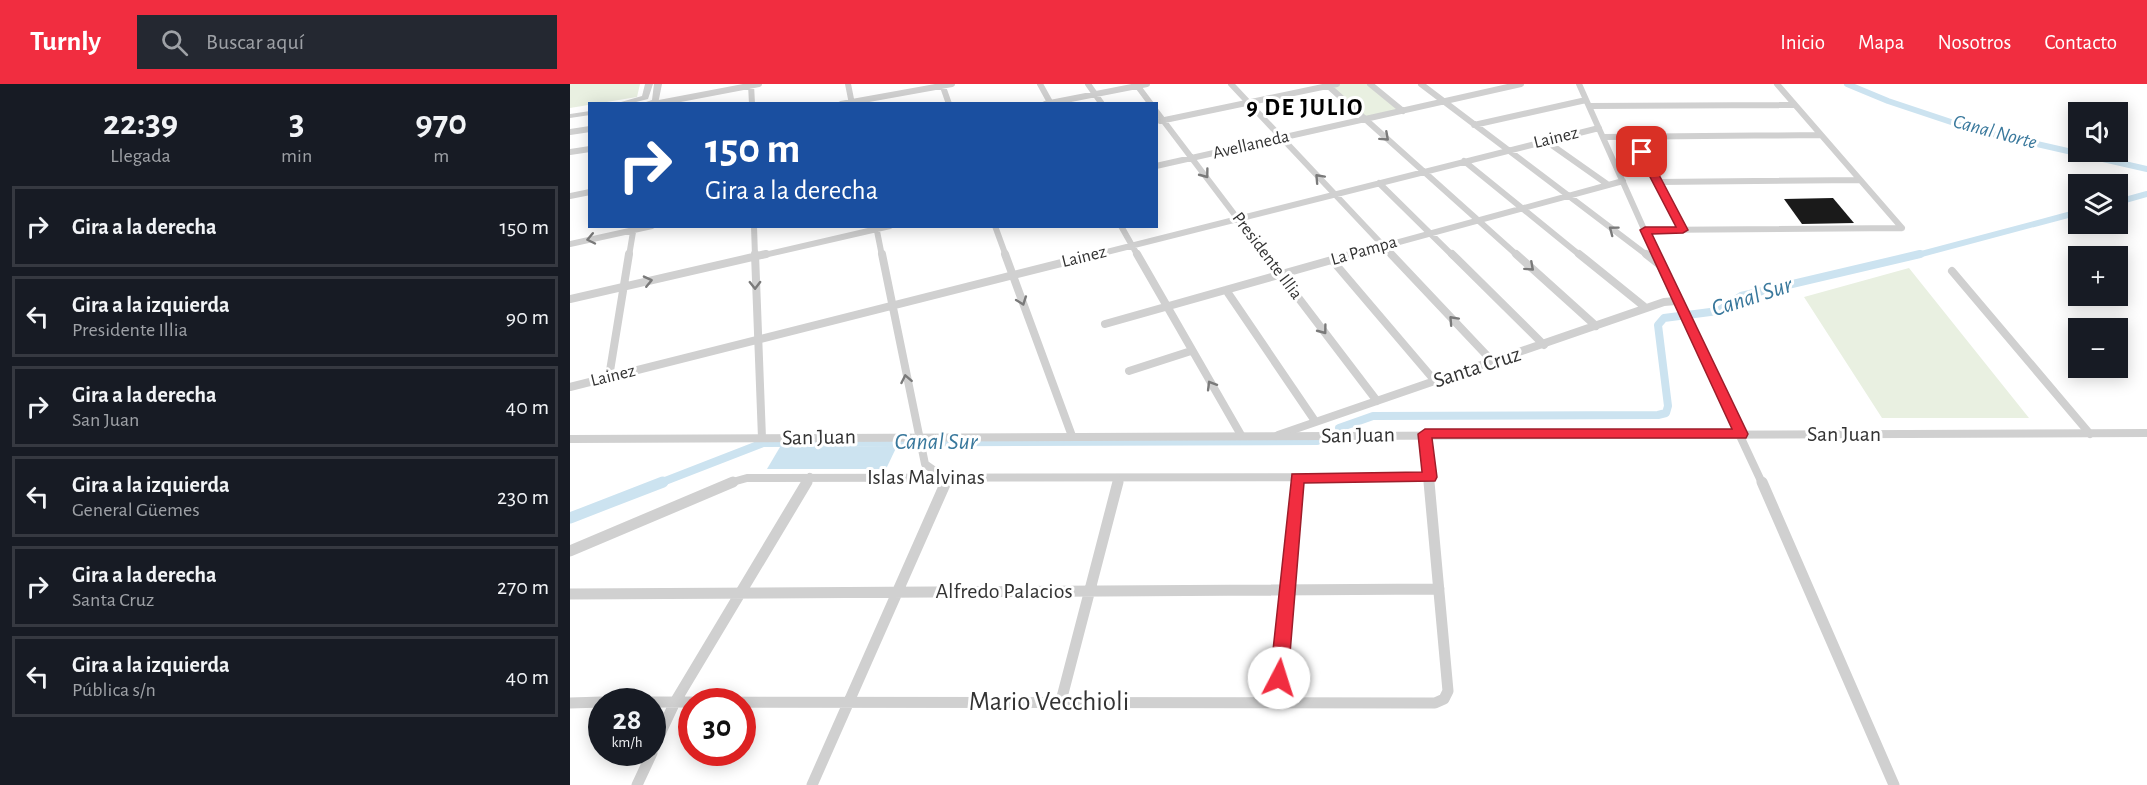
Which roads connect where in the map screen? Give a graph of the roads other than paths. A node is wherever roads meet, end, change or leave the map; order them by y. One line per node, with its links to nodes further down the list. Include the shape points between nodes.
1 (649, 84): 21 (street, via 647,95)
2 (658, 84): 22 (street)
3 (759, 84): 16 (street)
4 (848, 84): 25 (street)
5 (952, 84): 17 (street)
6 (1040, 84): 28 (street)
7 (1088, 84): 20 (street)
8 (1147, 84): 18 (street)
9 (1231, 84): 32 (street)
10 (1337, 84): 19 (street)
11 (1370, 84): 37 (street)
12 (1421, 84): 33 (street)
13 (1517, 84): 33 (street, Avellaneda)
14 (1580, 84): 34 (street)
15 (1777, 84): 35 (street)
16 (751, 85): 23 (street); 24 (street)
17 (942, 85): 26 (street); 27 (street)
18 (1137, 85): 20 (street); 31 (street)
19 (1327, 85): 32 (street); 39 (street)
20 (1095, 94): 29 (street); 30 (street)
21 (640, 102)
22 (654, 102)
23 (659, 102)
24 (752, 102)
25 (851, 102)
26 (856, 102)
27 (948, 102)
28 (1049, 102)
29 (1054, 102)
30 (1101, 102)
31 (1150, 102)
32 (1248, 102): 40 (street); 48 (street)
33 (1444, 102): 37 (street, Avellaneda); 41 (street)
34 (1588, 103): 35 (street); 41 (street); 42 (street)
35 (1794, 105): 45 (street)
36 (588, 110): 38 (street)
37 (1403, 111): 39 (street, Avellaneda)
38 (570, 114)
39 (1365, 119): 48 (street, Avellaneda); 56 (street, one-way to 56)
40 (1160, 121): 53 (street, Presidente Illia)
41 (1474, 125): 51 (street)
42 (1599, 128): 47 (street); 49 (street, Lainez)
43 (588, 129): 44 (street)
44 (570, 132)
45 (1821, 135): 46 (street, Lainez); 57 (street)
46 (1634, 136): 47 (street, Lainez); 59 (street)
47 (1603, 137): 58 (street)
48 (1282, 138): 53 (street, Avellaneda); 63 (street, one-way to 48)
49 (1546, 141): 51 (street, Lainez); 61 (street)
50 (588, 149): 52 (street)
51 (1508, 150): 54 (street, Lainez); 64 (street)
52 (570, 152)
53 (1192, 158): 55 (street, Avellaneda); 67 (street, Presidente Illia, one-way to 67)
54 (1464, 161): 56 (street, Lainez); 66 (street)
55 (1158, 166)
56 (1423, 171): 60 (street, Lainez); 68 (street)
57 (1860, 180): 59 (street); 75 (street, via 1902,228)
58 (1623, 181): 61 (street, La Pampa); 74 (street)
59 (1658, 182): 75 (street)
60 (1379, 183): 63 (street, Lainez); 76 (street)
61 (1607, 184): 64 (street, La Pampa)
62 (588, 192): 65 (street)
63 (1334, 194): 67 (street, Lainez); 79 (street)
64 (1566, 195): 66 (street, La Pampa); 82 (street, one-way to 64)
65 (570, 196)
66 (1521, 207): 68 (street, La Pampa); 92 (street)
67 (1238, 218): 78 (street, Lainez); 84 (street, Presidente Illia)
68 (1477, 220): 76 (street, La Pampa); 94 (street, one-way to 94)
69 (633, 228): 77 (street, one-way to 77); 86 (street)
70 (754, 228): 80 (street)
71 (876, 228): 80 (street); 90 (street)
72 (996, 228): 85 (street)
73 (1122, 228): 78 (street)
74 (1645, 230): 75 (street); 82 (street)
75 (1683, 230)
76 (1430, 233): 79 (street, La Pampa); 96 (street)
77 (570, 244)
78 (1132, 246): 85 (street, Lainez); 91 (street)
79 (1384, 246): 81 (street, La Pampa); 98 (street, one-way to 79)
80 (755, 257): 86 (street, one-way to 80); 95 (street, one-way to 95)
81 (1332, 260): 84 (street, La Pampa); 101 (street)
82 (1660, 265): 89 (street)
83 (1952, 271): 108 (street)
84 (1281, 274): 87 (street, La Pampa); 103 (street, Presidente Illia, one-way to 103)
85 (1013, 275): 90 (street, Lainez); 112 (street, one-way to 112)
86 (624, 286): 88 (street); 100 (street)
87 (1226, 290): 91 (street, La Pampa); 104 (street)
88 (570, 299)
89 (1676, 301): 92 (street, Santa Cruz); 107 (street)
90 (892, 305): 95 (street, Lainez); 111 (street, one-way to 90)
91 (1166, 307): 93 (street, La Pampa); 97 (street)
92 (1646, 308): 94 (street, Santa Cruz)
93 (1105, 324)
94 (1596, 326): 96 (street, Santa Cruz)
95 (756, 339): 100 (street, Lainez); 113 (street)
96 (1544, 345): 98 (street, Santa Cruz)
97 (1191, 351): 99 (street); 109 (street, one-way to 97)
98 (1494, 362): 101 (street, Santa Cruz)
99 (1129, 371)
100 (609, 376): 102 (street, Lainez)
101 (1435, 381): 103 (street, Santa Cruz)
102 (570, 387)
103 (1377, 401): 104 (street, Santa Cruz)
104 (1315, 421): 110 (street, Santa Cruz)
105 (2147, 433): 108 (street, San Juan)
106 (1425, 434): 107 (street, San Juan); 110 (street, San Juan); 119 (street)
107 (1741, 434): 108 (street, San Juan); 140 (street)
108 (2090, 434)
109 (1241, 435): 110 (street, San Juan); 112 (street, San Juan)
110 (1278, 435)
111 (918, 436): 112 (street, San Juan); 113 (street, San Juan); 115 (street)
112 (1072, 436)
113 (762, 438): 114 (street, San Juan)
114 (570, 439)
115 (925, 461): 117 (street, via 921,470); 118 (street, via 931,470)
116 (810, 477): 117 (street, Islas Malvinas); 122 (street, Islas Malvinas, via 739,479); 126 (street)
117 (910, 477): 118 (street, Islas Malvinas)
118 (944, 477): 120 (street, Islas Malvinas); 127 (street, via 946,482)
119 (1430, 477): 121 (street, Islas Malvinas); 123 (street)
120 (1119, 478): 121 (street, Islas Malvinas); 124 (street)
121 (1297, 478): 125 (street)
122 (570, 551)
123 (1439, 589): 125 (street, Alfredo Palacios); 131 (street, Mario Vecchioli, via 1448,691 1444,699 1435,703)
124 (1090, 590): 125 (street, Alfredo Palacios); 127 (street, Alfredo Palacios); 130 (street)
125 (1286, 590): 131 (street)
126 (741, 592): 127 (street, Alfredo Palacios); 128 (street, Alfredo Palacios); 134 (street)
127 (896, 592): 129 (street)
128 (570, 594)
129 (849, 701): 130 (street, Mario Vecchioli); 134 (street, Mario Vecchioli); 139 (street)
130 (1061, 701): 131 (street, Mario Vecchioli)
131 (1277, 701)
132 (588, 702): 135 (street)
133 (666, 702): 134 (street, Mario Vecchioli)
134 (675, 702): 136 (street)
135 (570, 703)
136 (666, 722)
137 (646, 766): 138 (street)
138 (637, 785)
139 (812, 785)
140 (1894, 785)

